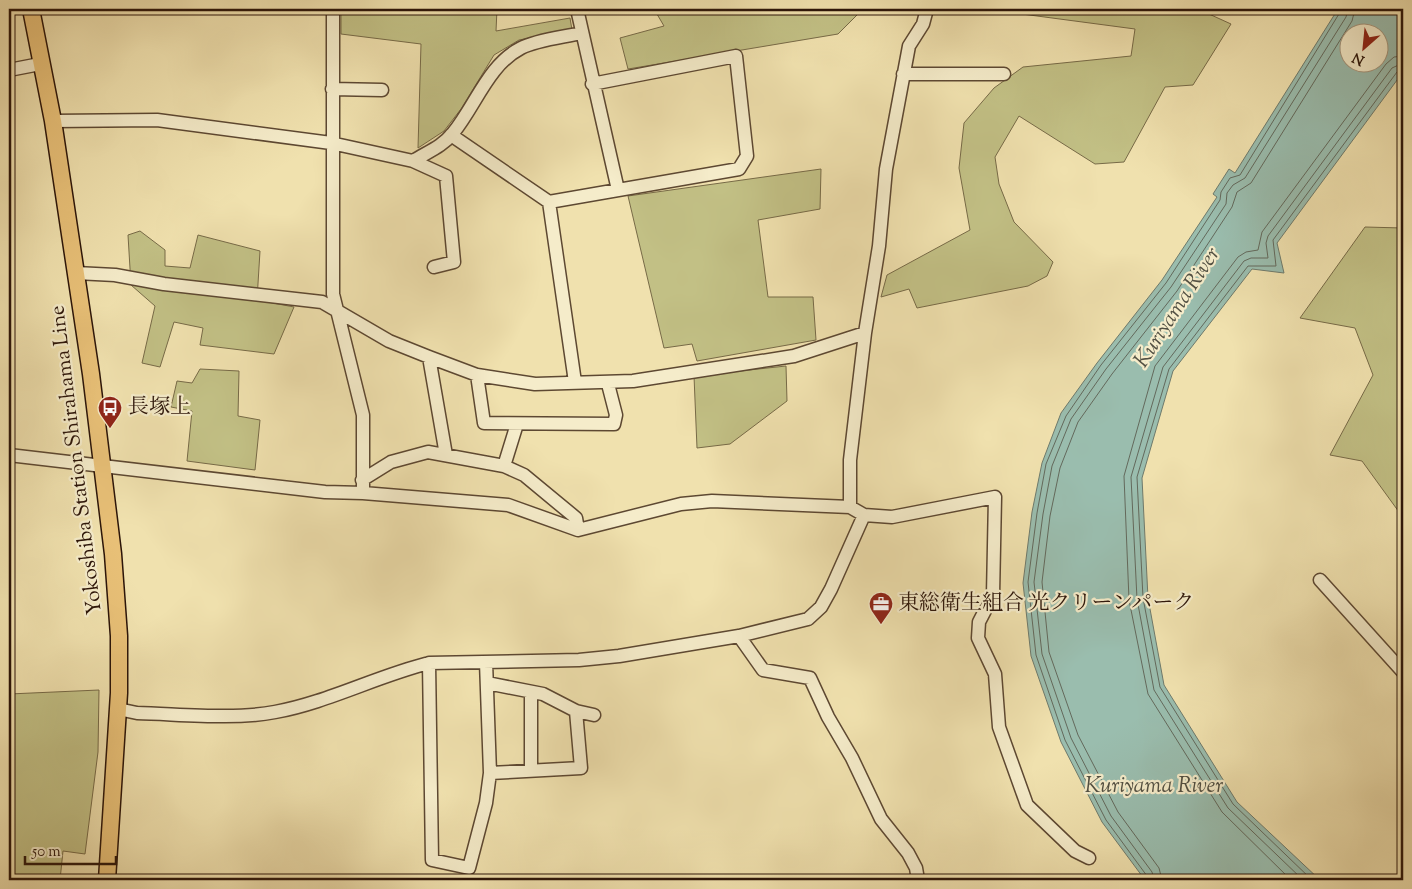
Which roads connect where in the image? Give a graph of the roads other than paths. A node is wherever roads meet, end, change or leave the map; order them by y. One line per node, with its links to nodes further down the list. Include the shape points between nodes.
1 (31, 9): 6 (main road, Yokoshiba Station Shirahama Line)
2 (333, 9): 11 (street)
3 (577, 9): 5 (street)
4 (927, 9): 8 (street, via 923,24 908,46)
5 (581, 33): 10 (street); 14 (street, via 522,47 509,56 490,76 467,116)
6 (40, 64): 7 (street); 13 (main road, Yokoshiba Station Shirahama Line)
7 (9, 70)
8 (903, 74): 9 (street); 22 (street, via 886,169 879,246)
9 (1004, 74)
10 (592, 84): 17 (street); 17 (street, via 736,56 747,156 744,164 739,169)
11 (332, 89): 12 (street); 15 (street)
12 (382, 90)
13 (52, 121): 15 (street, via 157,120); 20 (main road, Yokoshiba Station Shirahama Line)
14 (451, 135): 16 (street, via 435,149); 18 (street)
15 (331, 143): 16 (street); 21 (street)
16 (413, 161): 19 (street, via 446,176 454,262)
17 (618, 190): 18 (street)
18 (549, 202): 25 (street)
19 (434, 267)
20 (76, 273): 21 (street, via 115,275 164,284 322,302); 30 (main road, Yokoshiba Station Shirahama Line)
21 (336, 310): 23 (street, via 390,342); 32 (street, via 362,415)
22 (865, 332): 26 (street, via 794,356); 33 (street, via 850,460)
23 (429, 357): 24 (street); 29 (street)
24 (477, 375): 25 (street, via 535,384); 27 (street, via 484,423)
25 (575, 382): 26 (street)
26 (608, 384): 27 (street, via 616,415 614,424)
27 (517, 424): 31 (street)
28 (9, 455): 30 (street)
29 (446, 456): 31 (street); 32 (street, via 428,452 391,462)
30 (101, 464): 32 (street, via 325,492); 43 (main road, Yokoshiba Station Shirahama Line, via 113,554 119,636)
31 (504, 466): 35 (street, via 524,475 576,518)
32 (363, 486): 35 (street, via 508,505)
33 (850, 507): 34 (street); 35 (street, via 712,501 681,504)
34 (864, 515): 37 (street, via 821,607 808,619); 48 (street, via 892,517 995,497 993,595 979,622 978,638 995,674 999,727 1027,805 1076,851)
35 (578, 530)
36 (1320, 580): 40 (street)
37 (739, 636): 38 (street, via 619,656); 50 (street, via 763,670 810,678 880,819 908,853)
38 (486, 662): 39 (street); 41 (street)
39 (429, 663): 43 (street, via 274,712 255,715 137,713); 47 (street, via 432,860 468,868 486,803)
40 (1403, 672)
41 (487, 683): 42 (street); 47 (street)
42 (531, 692): 44 (street, via 542,694); 46 (street)
43 (118, 709): 49 (main road, Yokoshiba Station Shirahama Line)
44 (576, 712): 45 (street); 46 (street, via 581,768)
45 (594, 715)
46 (531, 771): 47 (street)
47 (490, 774)
48 (1089, 858)
49 (107, 880)
50 (918, 880)

